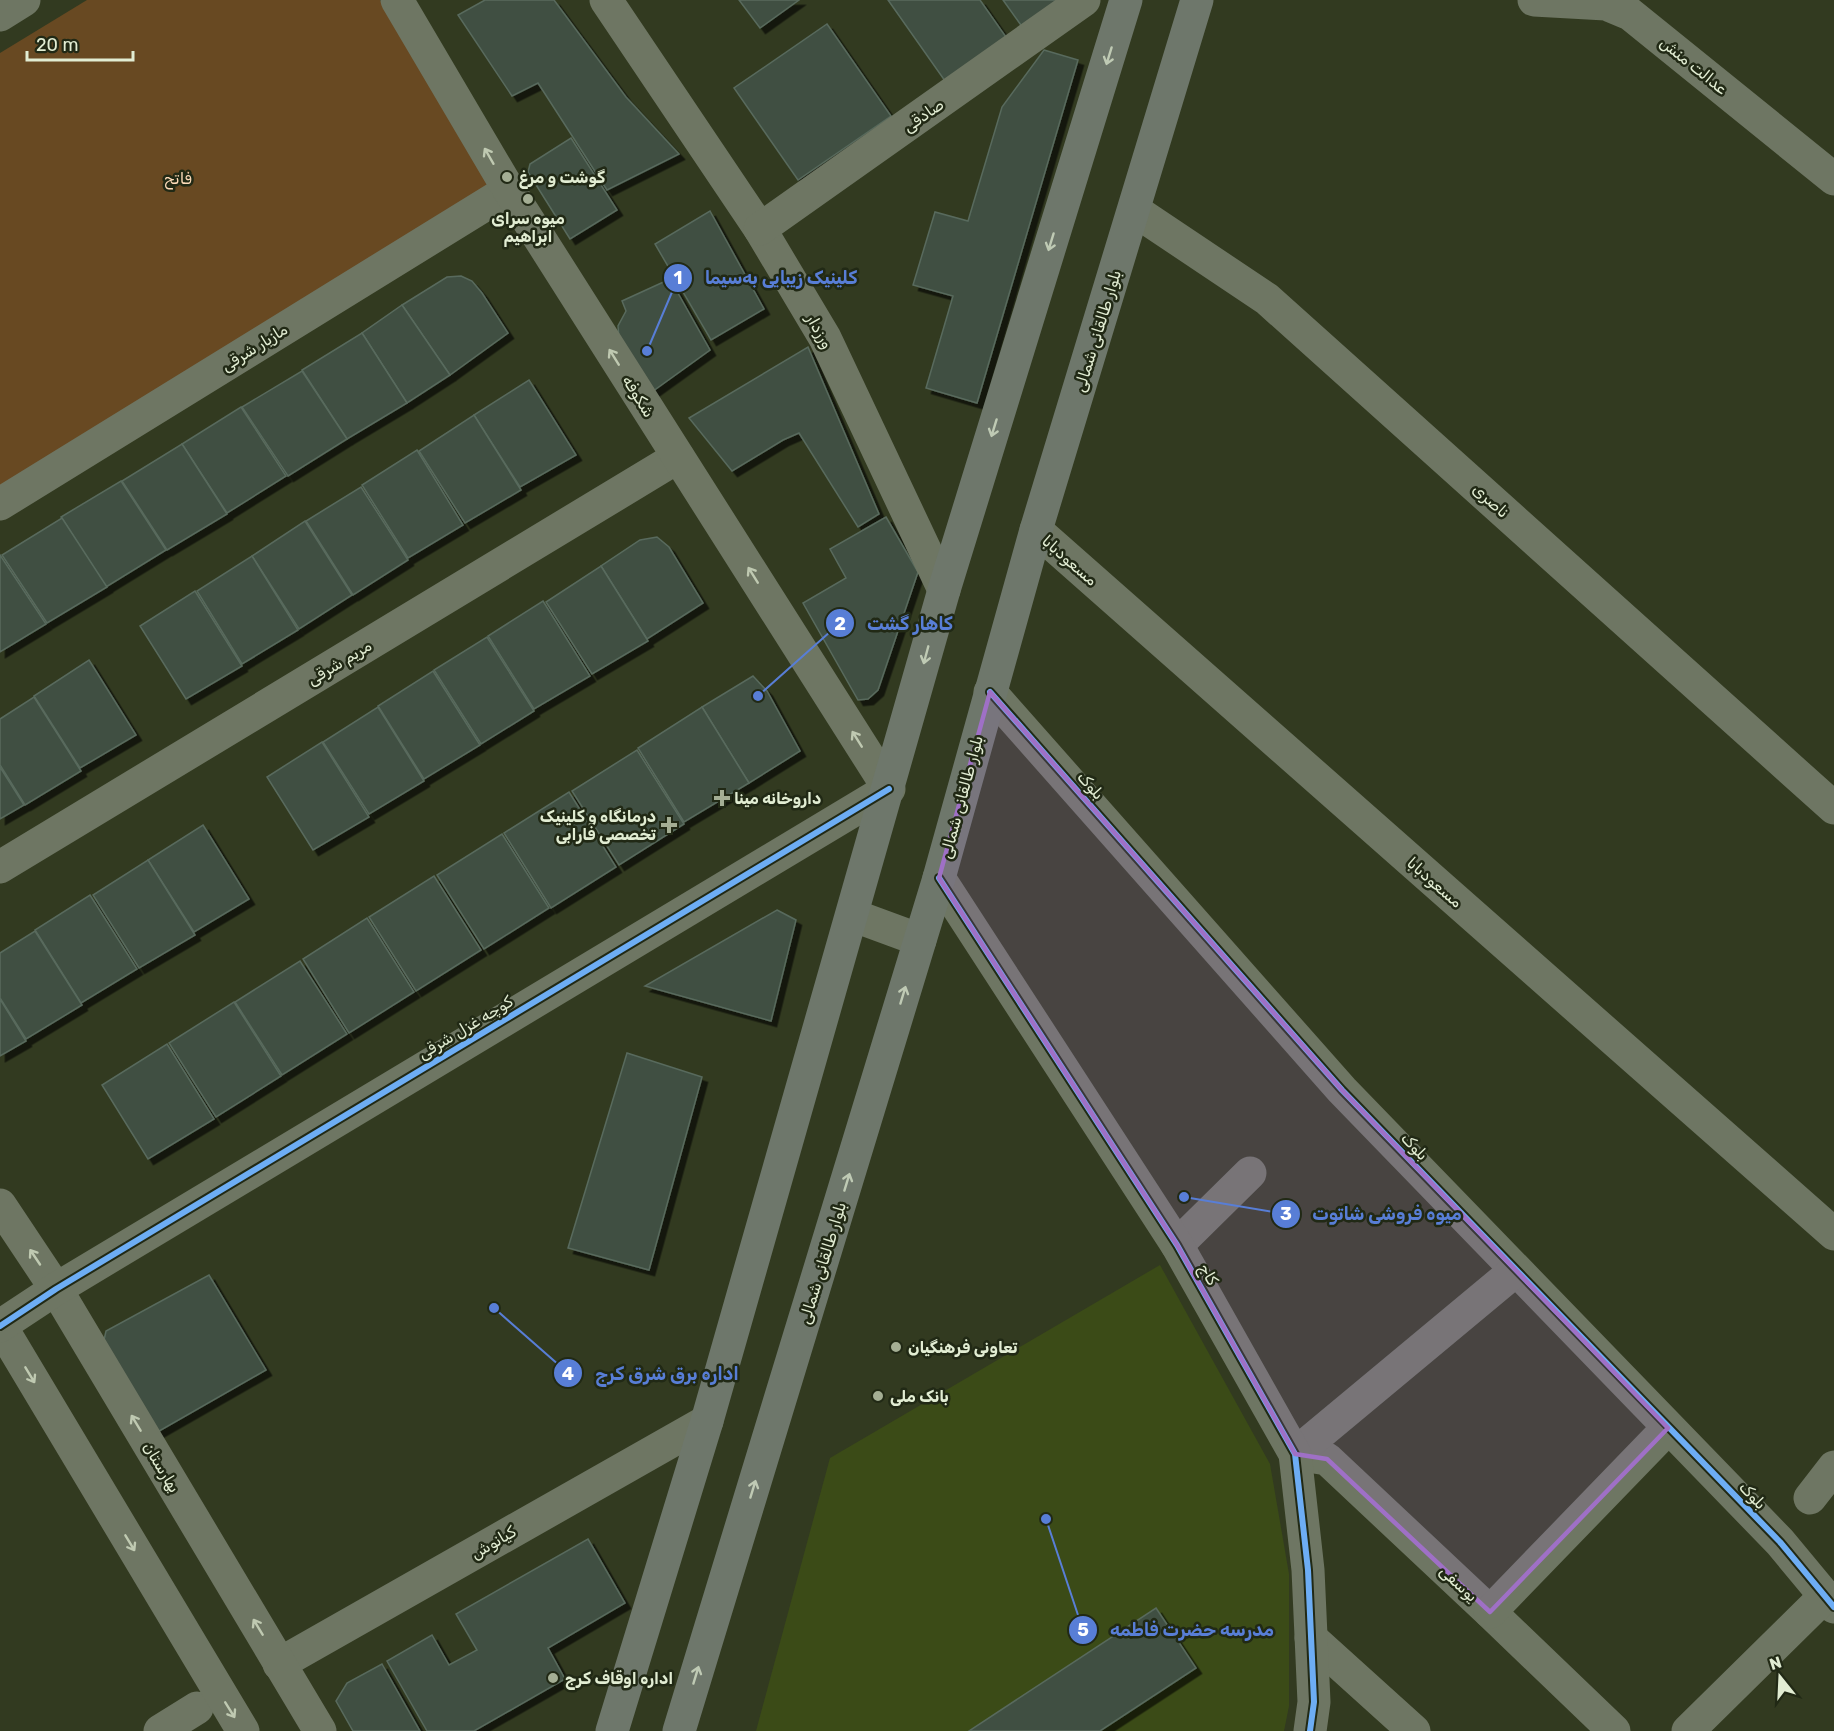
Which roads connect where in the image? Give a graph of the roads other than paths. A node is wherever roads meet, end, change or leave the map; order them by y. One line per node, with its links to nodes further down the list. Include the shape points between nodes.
1 (24, 0): 8 (street)
2 (397, 0): 10 (street, شکوفه, one-way to 2)
3 (606, 0): 12 (street, ورزدار)
4 (1084, 0): 12 (street, صادقی)
5 (1126, 0): 16 (main road, one-way to 16)
6 (1197, 0): 11 (main road, بلوار طالقانی شمالی)
7 (1533, 0): 9 (street, عدالت منش, via 1606,4 1630,14)
8 (0, 15)
9 (1834, 179)
10 (509, 190): 13 (street, شکوفه, one-way to 10); 14 (street, مازیار شرقی)
11 (1134, 210): 15 (main road, بلوار طالقانی شمالی); 19 (street, ناصری, via 1267,299)
12 (760, 228): 16 (street, ورزدار, via 825,338)
13 (678, 457): 18 (street, شکوفه, one-way to 13); 20 (street, مریم شرقی)
14 (0, 504)
15 (1036, 530): 17 (main road, بلوار طالقانی شمالی); 26 (street, مسعودبابا)
16 (944, 590): 18 (main road, one-way to 18)
17 (990, 692): 21 (main road, بلوار طالقانی شمالی); 28 (street, بلوک, via 1342,1090)
18 (889, 789): 22 (main road); 29 (street, کوچه غزل شرقی)
19 (1834, 808)
20 (0, 867)
21 (939, 878): 23 (main road, بلوار طالقانی شمالی); 27 (street, کاج)
22 (852, 915): 23 (street); 31 (main road)
23 (920, 940): 45 (main road, بلوار طالقانی شمالی, one-way to 23)
24 (1250, 1173): 27 (street)
25 (0, 1205): 29 (street, بهارستان, one-way to 25)
26 (1834, 1234)
27 (1177, 1245): 33 (street, کاج)
28 (1516, 1270): 32 (street, بلوک); 33 (street)
29 (56, 1289): 30 (street, کوچه غزل شرقی); 39 (street, بهارستان, one-way to 29)
30 (0, 1325): 42 (street, one-way to 42)
31 (707, 1421): 39 (street, کیانوش); 44 (main road)
32 (1668, 1428): 36 (street, بلوک, via 1780,1542); 37 (street)
33 (1295, 1454): 37 (street, یوسفی, via 1327,1459); 38 (street, کاج)
34 (1834, 1467): 35 (street)
35 (1810, 1498)
36 (1829, 1602): 49 (street)
37 (1490, 1611): 48 (street, یوسفی)
38 (1311, 1638): 46 (street, کاج, via 1314,1702); 47 (street)
39 (279, 1664): 43 (street, بهارستان)
40 (197, 1708): 41 (street)
41 (160, 1731)
42 (243, 1731)
43 (320, 1731)
44 (612, 1731)
45 (679, 1731)
46 (1310, 1731)
47 (1414, 1731)
48 (1614, 1731)
49 (1688, 1731)

